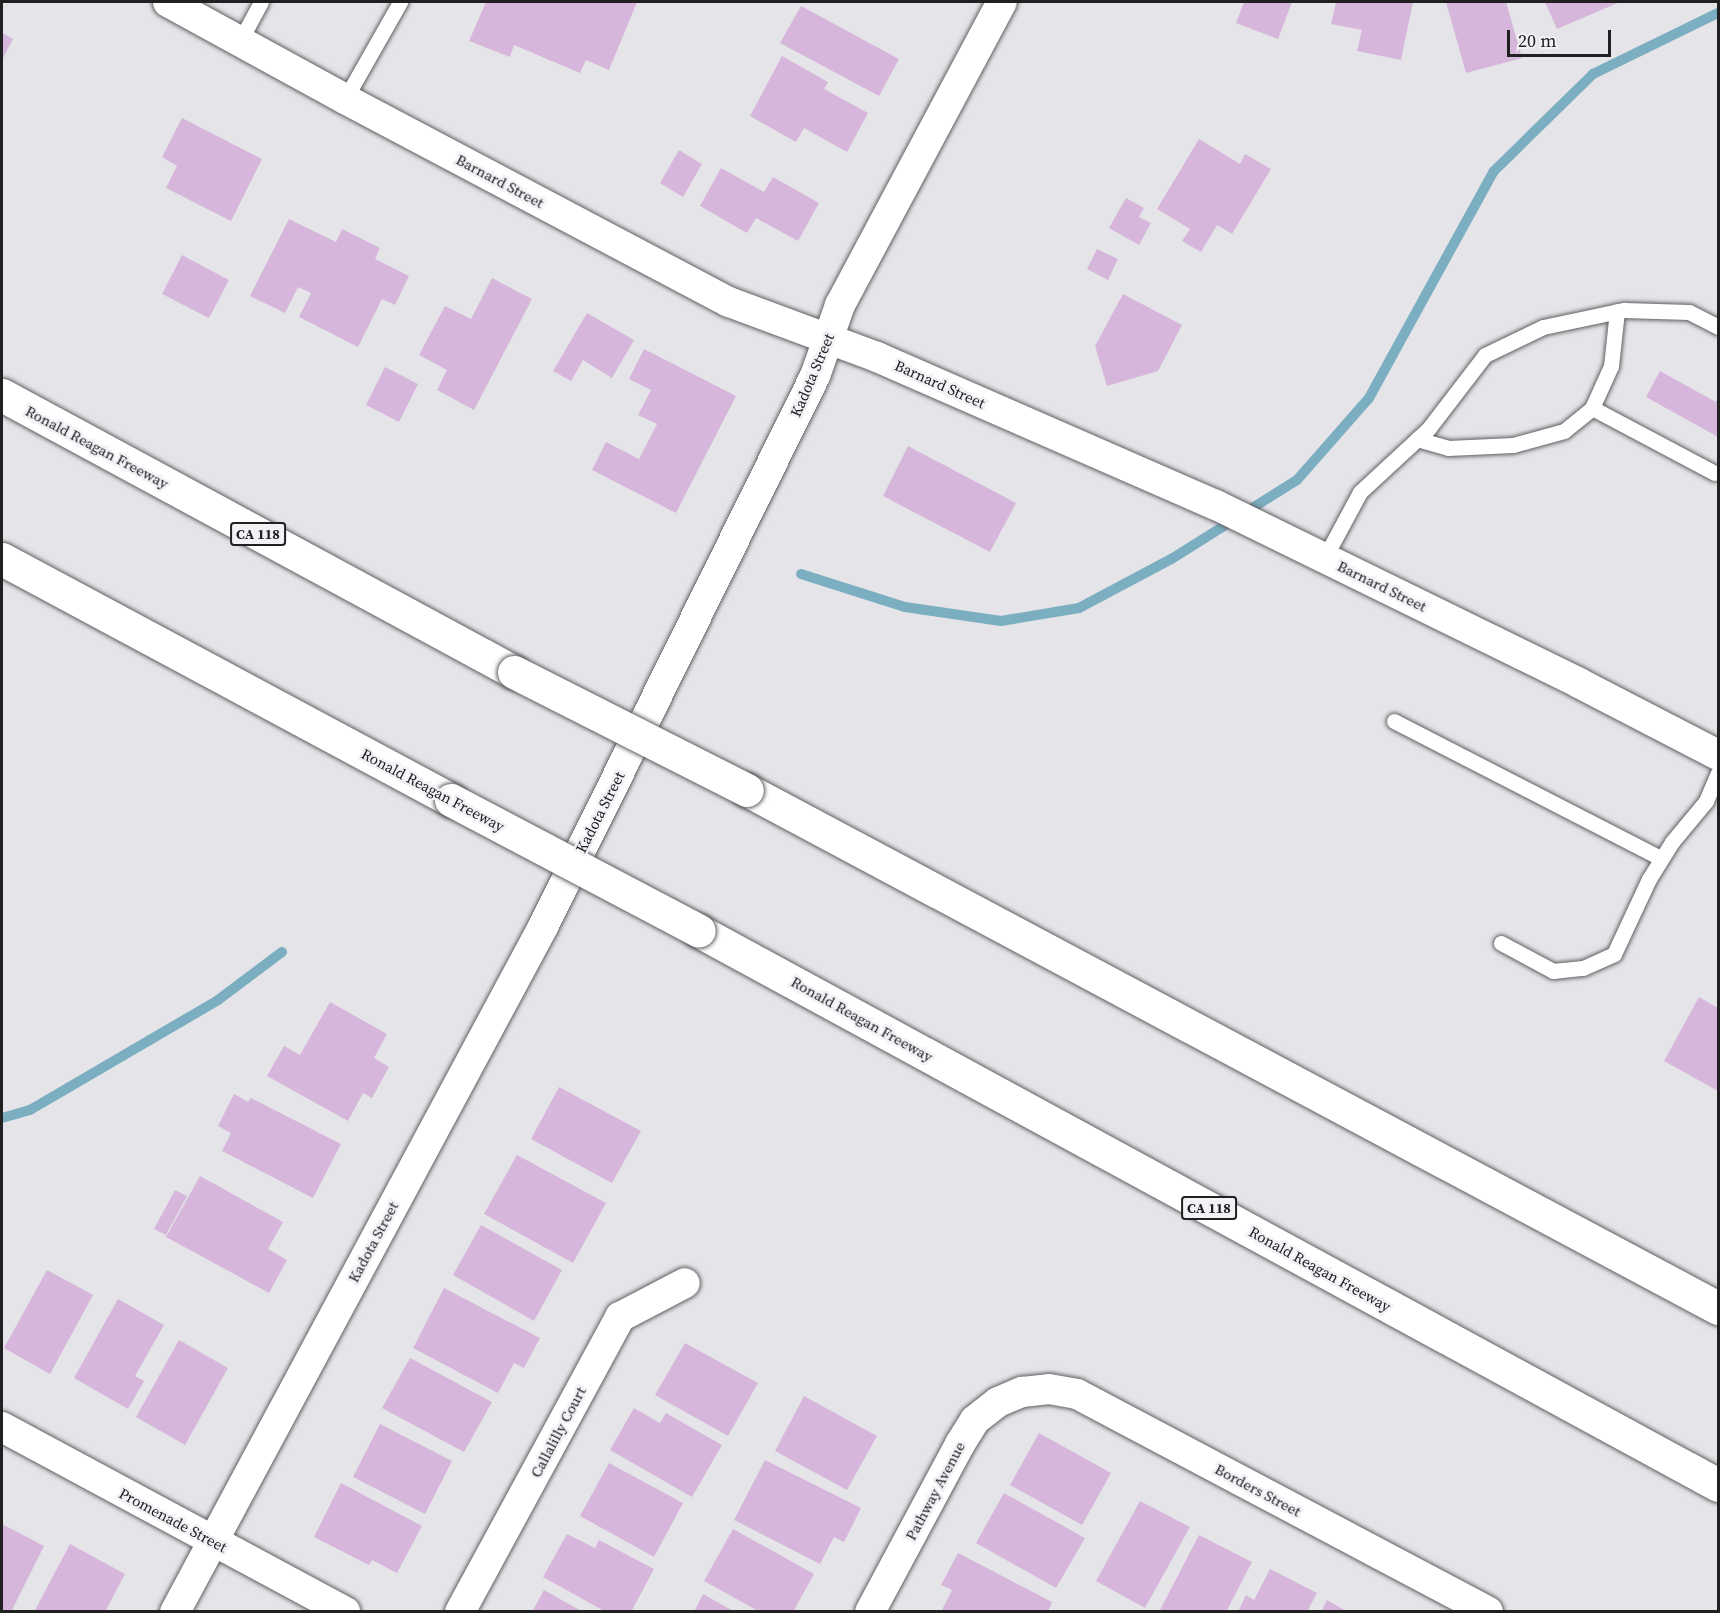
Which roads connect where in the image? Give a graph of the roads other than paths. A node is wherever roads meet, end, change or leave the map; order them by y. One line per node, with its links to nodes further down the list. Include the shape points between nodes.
1 (168, 2): 5 (street, Barnard Street)
2 (261, 2): 5 (lane)
3 (400, 2): 6 (lane)
4 (1002, 2): 9 (street, Kadota Street, via 840,305)
5 (241, 39): 6 (street, Barnard Street)
6 (345, 99): 9 (street, Barnard Street, via 729,302)
7 (1617, 311): 8 (lane, via 1689,312); 11 (lane, via 1611,366); 12 (lane, via 1543,327 1485,355)
8 (1719, 327)
9 (828, 340): 14 (street, Barnard Street, via 877,357 1216,505); 26 (street, Kadota Street, via 810,386 544,925)
10 (2, 395): 22 (highway, Ronald Reagan Freeway / CA 118, bridge, via 514,672 747,790)
11 (1592, 408): 12 (lane, via 1564,431 1513,445 1448,448); 13 (lane)
12 (1417, 439): 14 (lane, via 1360,492)
13 (1715, 473)
14 (1325, 557): 17 (street, Barnard Street)
15 (2, 559): 25 (highway, Ronald Reagan Freeway / CA 118, bridge, via 699,931)
16 (1394, 721): 19 (lane)
17 (1719, 756)
18 (1719, 773): 19 (lane, via 1706,801)
19 (1661, 858): 20 (lane, via 1614,954 1583,968 1553,971)
20 (1501, 944)
21 (685, 1283): 29 (street, Callalilly Court, via 620,1317)
22 (1719, 1308)
23 (1022, 1392): 30 (street, Pathway Avenue, via 998,1402 975,1420); 31 (street, Borders Street, via 1049,1389 1077,1394)
24 (2, 1427): 26 (street, Promenade Street)
25 (1719, 1485)
26 (212, 1541): 27 (street, Kadota Street); 28 (street, Promenade Street)
27 (175, 1611)
28 (345, 1611)
29 (460, 1611)
30 (870, 1611)
31 (1488, 1611)

